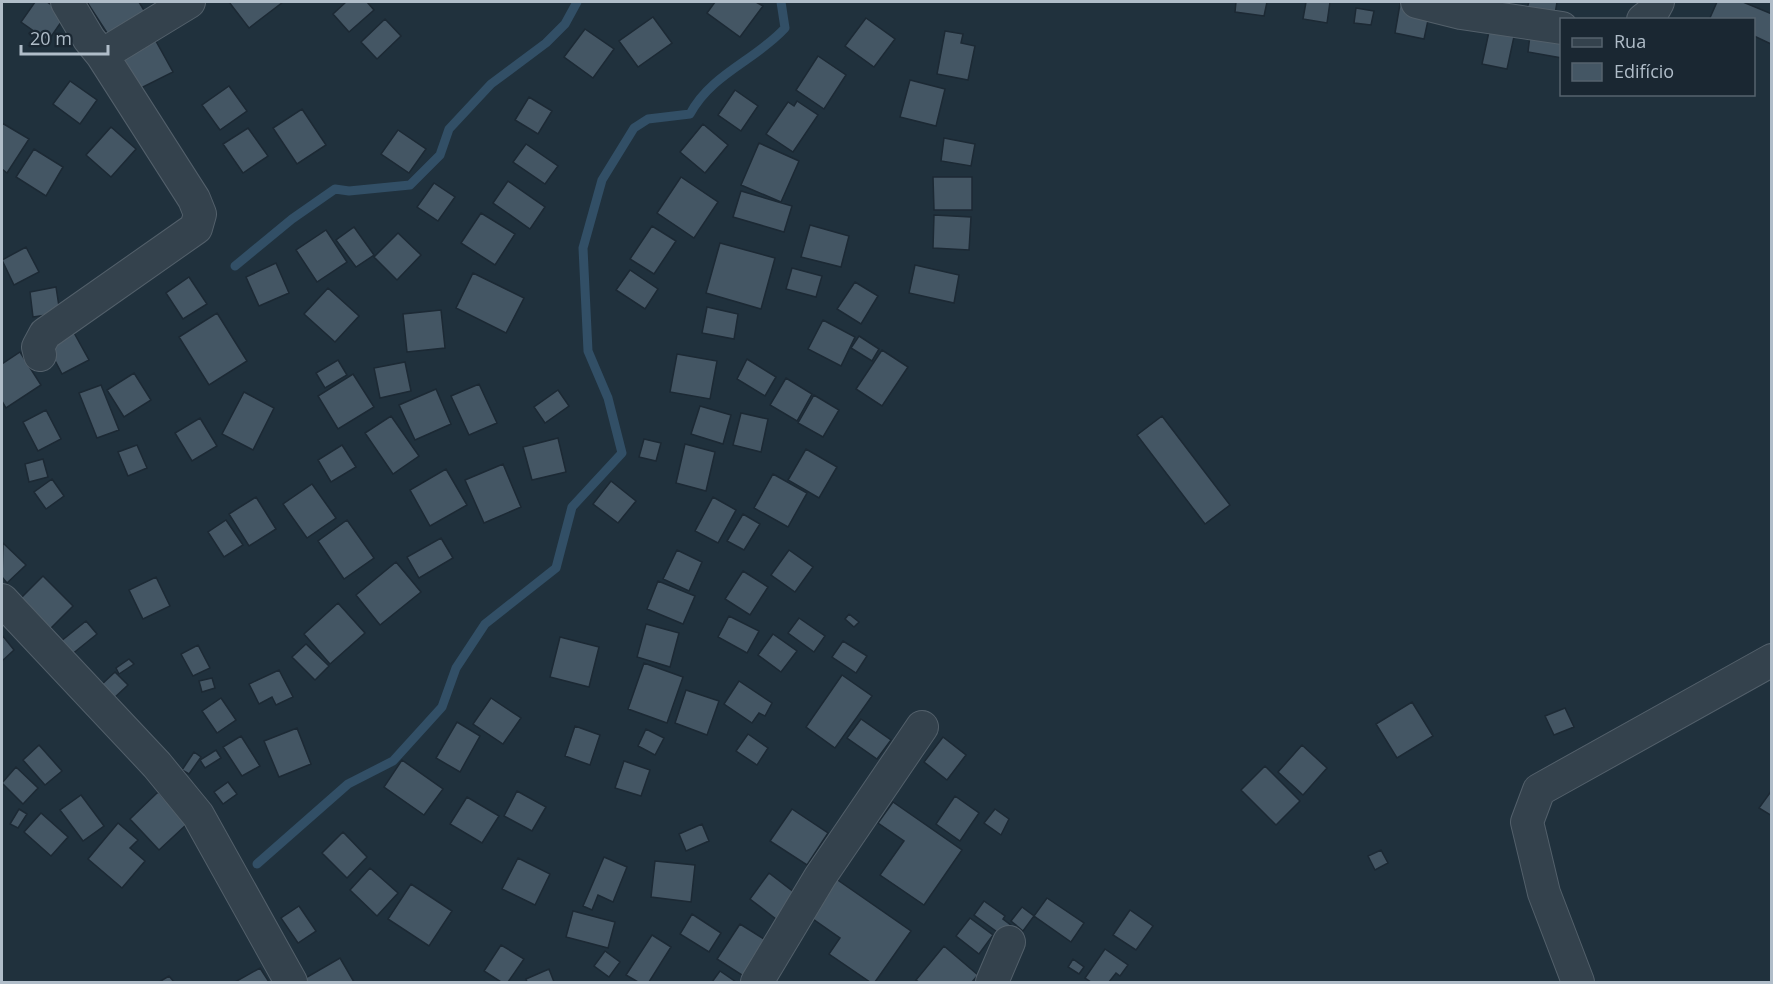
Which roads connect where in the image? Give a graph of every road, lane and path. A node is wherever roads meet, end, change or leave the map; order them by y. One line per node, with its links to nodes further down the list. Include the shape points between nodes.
1 (67, 2): 7 (street)
2 (189, 2): 7 (street)
3 (1417, 2): 6 (street, via 1461,13)
4 (1658, 2): 5 (street)
5 (1646, 18)
6 (1560, 28)
7 (102, 55): 8 (street, via 200,214 196,228 45,334)
8 (40, 355)
9 (2, 600): 13 (street, via 198,814)
10 (1772, 660): 16 (street, via 1539,790 1527,822 1544,893)
11 (922, 727): 14 (street, via 820,877)
12 (1009, 942): 15 (street)
13 (291, 982)
14 (757, 982)
15 (992, 982)
16 (1578, 982)

